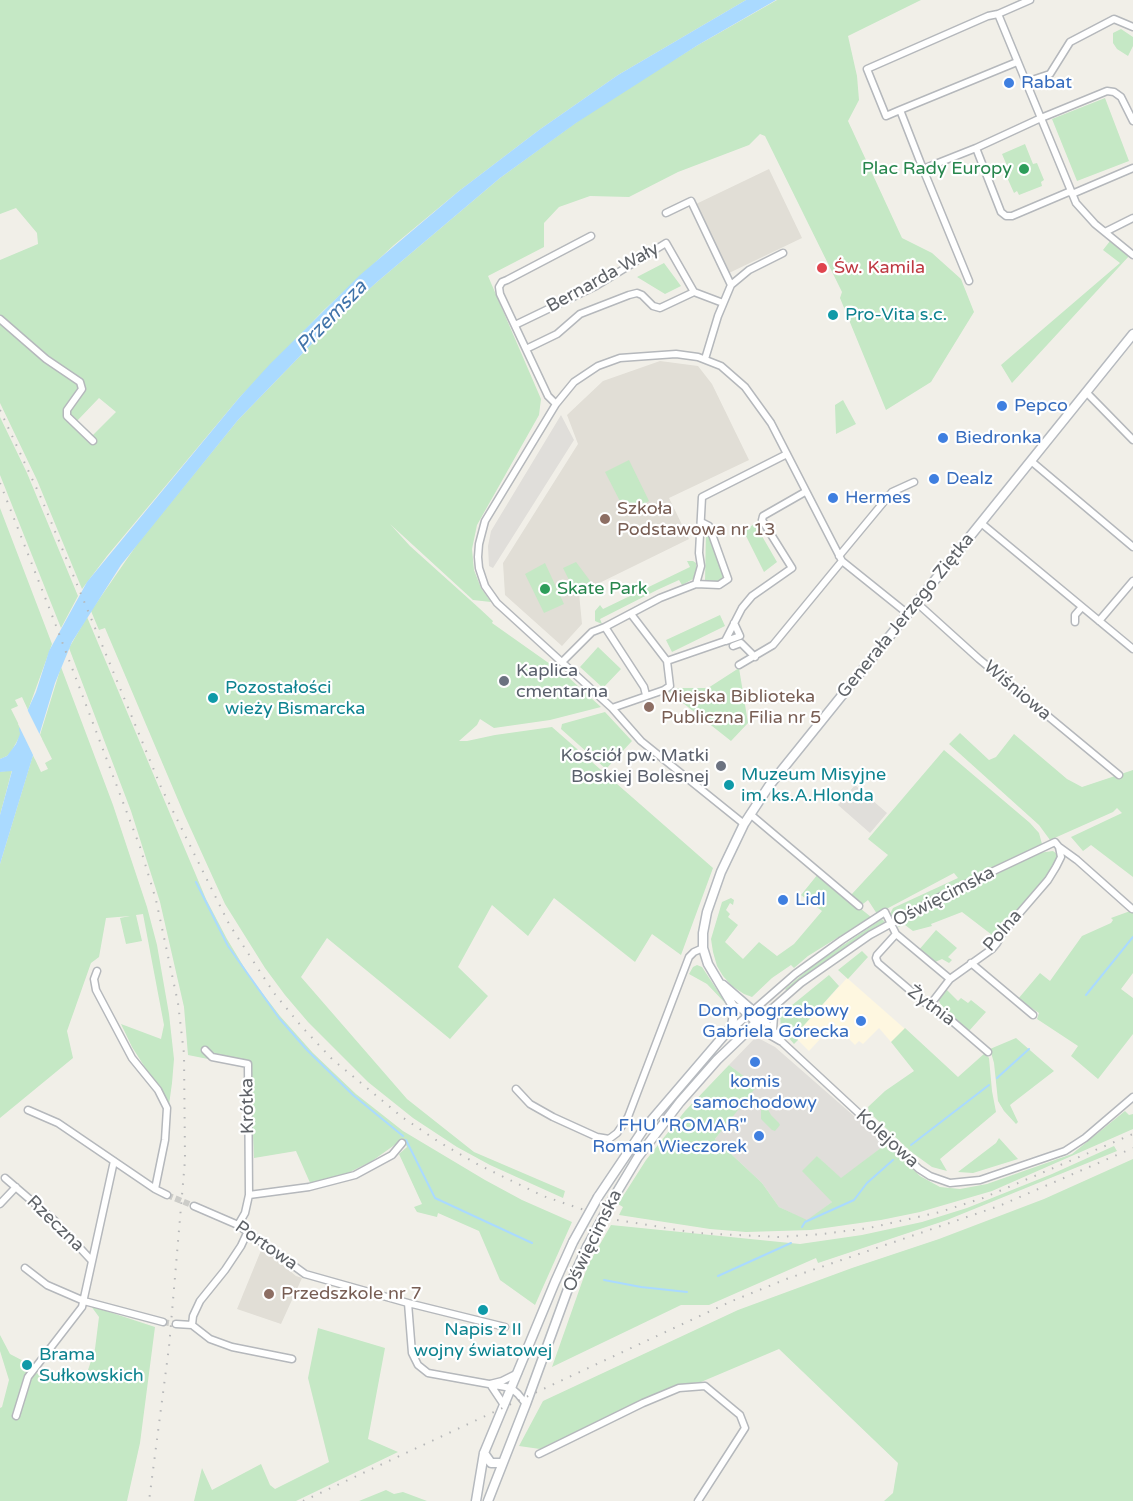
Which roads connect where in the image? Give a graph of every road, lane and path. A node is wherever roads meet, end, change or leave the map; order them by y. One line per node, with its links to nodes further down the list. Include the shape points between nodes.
1 (1030, 0): 2 (street)
2 (998, 14): 4 (street); 6 (street, via 867,69 886,116)
3 (1133, 27): 5 (street, via 1114,19 1068,43 1050,74)
4 (1017, 62): 5 (street); 6 (street)
5 (1026, 82): 7 (street)
6 (900, 110): 11 (street)
7 (1041, 118): 8 (street, via 1107,91 1121,97); 9 (street); 12 (street)
8 (1133, 121)
9 (976, 148): 11 (street); 12 (street, via 1006,216)
10 (1133, 168): 12 (street)
11 (923, 169): 19 (street)
12 (1072, 193): 15 (street, via 1076,203)
13 (666, 213): 20 (street, via 691,201)
14 (1133, 218): 15 (street)
15 (1105, 232): 18 (street)
16 (591, 236): 24 (street, via 502,282 500,294)
17 (783, 253): 20 (street, via 749,270)
18 (1133, 255)
19 (969, 281)
20 (731, 285): 22 (street)
21 (694, 292): 22 (street); 24 (street, Bernarda Wały, via 666,243 596,286); 26 (street, Bernarda Wały, via 660,308 642,294 629,295 580,314 557,334)
22 (723, 303): 27 (street)
23 (0, 319): 31 (street, via 80,382 82,389 67,416)
24 (515, 325): 26 (street)
25 (1133, 334): 28 (main road, Generała Jerzego Ziętka)
26 (526, 349): 29 (street)
27 (705, 359): 29 (street, via 676,354 620,358 598,366 574,382); 32 (street, via 721,366 745,387)
28 (1086, 392): 30 (street); 33 (main road, Generała Jerzego Ziętka)
29 (555, 404): 55 (street, via 485,521 478,557 490,595)
30 (1133, 440)
31 (93, 441)
32 (787, 454): 35 (street); 36 (street, via 707,493 702,497)
33 (1031, 461): 37 (main road, Generała Jerzego Ziętka); 38 (street)
34 (914, 482): 39 (street, via 892,492)
35 (805, 492): 39 (street); 48 (street, via 763,516 792,568 752,596)
36 (701, 522): 41 (street, via 701,566); 41 (street, via 709,526 728,579 719,585)
37 (981, 523): 42 (main road, Generała Jerzego Ziętka); 43 (street, Generała Jerzego Ziętka)
38 (1133, 547)
39 (840, 558): 45 (street); 53 (street, via 773,645)
40 (1133, 581): 46 (street)
41 (696, 584): 44 (street)
42 (917, 603): 45 (main road, Generała Jerzego Ziętka); 59 (street, Wiśniowa)
43 (1082, 607): 46 (street, Generała Jerzego Ziętka); 47 (street)
44 (632, 614): 49 (street); 54 (street)
45 (908, 614): 60 (main road, Generała Jerzego Ziętka)
46 (1099, 621): 52 (street, Generała Jerzego Ziętka)
47 (1075, 622)
48 (734, 623): 50 (street); 50 (street, via 740,636)
49 (605, 627): 55 (street, via 592,632); 57 (street)
50 (725, 641): 54 (street)
51 (733, 646): 53 (street, via 741,643)
52 (1133, 649)
53 (755, 657): 56 (street)
54 (667, 661): 57 (street, via 670,686)
55 (562, 662): 58 (street)
56 (739, 665)
57 (646, 695): 58 (street)
58 (612, 708): 61 (street, via 641,741)
59 (1119, 775)
60 (750, 814): 61 (main road, Generała Jerzego Ziętka); 63 (street)
61 (744, 824): 67 (main road, Generała Jerzego Ziętka, via 707,912)
62 (1057, 844): 64 (street); 65 (street, Oświęcimska, via 947,893); 68 (street, Polna, via 1061,857 1048,880 992,949)
63 (859, 906)
64 (1132, 909)
65 (891, 924): 66 (street); 72 (street, Oświęcimska, via 848,949); 75 (street, Oświęcimska, via 885,912 795,974)
66 (896, 934): 70 (street); 73 (street, Żytnia, via 876,958)
67 (703, 948): 71 (main road, Generała Jerzego Ziętka); 83 (street, via 689,957 628,1117 617,1133 609,1139 597,1137 530,1104)
68 (970, 963): 70 (street, Polna); 76 (street)
69 (97, 971): 90 (street, via 96,990 132,1058 158,1090 166,1108 165,1140)
70 (950, 979): 73 (street, Polna)
71 (717, 981): 74 (main road); 75 (main road)
72 (779, 1002): 77 (street, Oświęcimska); 78 (street)
73 (930, 1005): 82 (street, Żytnia)
74 (733, 1006): 75 (street); 79 (main road, via 734,1020)
75 (750, 1013): 77 (main road); 79 (street, Oświęcimska)
76 (1033, 1015)
77 (758, 1020): 78 (street, Kolejowa); 80 (street, Kolejowa, via 768,1034); 109 (main road, Oświęcimska, bridge, via 680,1102 638,1157 587,1247)
78 (773, 1030): 80 (street, Kolejowa)
79 (729, 1032): 106 (main road, Oświęcimska, bridge, via 659,1110 598,1197 573,1242)
80 (783, 1043): 84 (street, Kolejowa, via 919,1169 951,1183 980,1180 1065,1152)
81 (205, 1050): 92 (street, Krótka, via 212,1057 248,1064)
82 (988, 1052)
83 (516, 1089)
84 (1133, 1097)
85 (28, 1110): 87 (street, via 58,1123)
86 (402, 1143): 92 (street, via 392,1155 356,1175 309,1188)
87 (114, 1161): 90 (street); 97 (street)
88 (6, 1178): 89 (street, Rzeczna)
89 (16, 1188): 93 (street, Rzeczna); 97 (street, Rzeczna, via 56,1221)
90 (155, 1189): 91 (street)
91 (167, 1195)
92 (249, 1195): 95 (street)
93 (0, 1204)
94 (194, 1206): 95 (street, Portowa)
95 (238, 1225): 96 (street, Portowa)
96 (248, 1231): 100 (street, Portowa, via 305,1274); 103 (street, via 200,1301)
97 (92, 1261): 99 (street)
98 (25, 1268): 99 (street, via 46,1286)
99 (84, 1301): 101 (street); 111 (street, via 28,1377)
100 (408, 1303): 104 (street, Portowa); 107 (street, via 412,1353 418,1365 428,1373)
101 (163, 1322)
102 (176, 1324): 103 (street)
103 (192, 1325): 105 (street, via 210,1340)
104 (505, 1327)
105 (292, 1359)
106 (518, 1373): 107 (street); 108 (main road, Oświęcimska)
107 (490, 1384): 108 (street); 110 (street)
108 (511, 1388): 109 (street); 110 (main road, Oświęcimska)
109 (526, 1404): 114 (main road, Oświęcimska)
110 (504, 1405): 112 (main road, Oświęcimska)
111 (16, 1416)
112 (484, 1453): 114 (main road, via 491,1463); 115 (main road, Oświęcimska)
113 (539, 1454): 117 (street, via 642,1402 679,1388 705,1386 740,1415 745,1428)
114 (502, 1463): 116 (main road, Oświęcimska)
115 (476, 1501)
116 (488, 1501)
117 (698, 1501)

